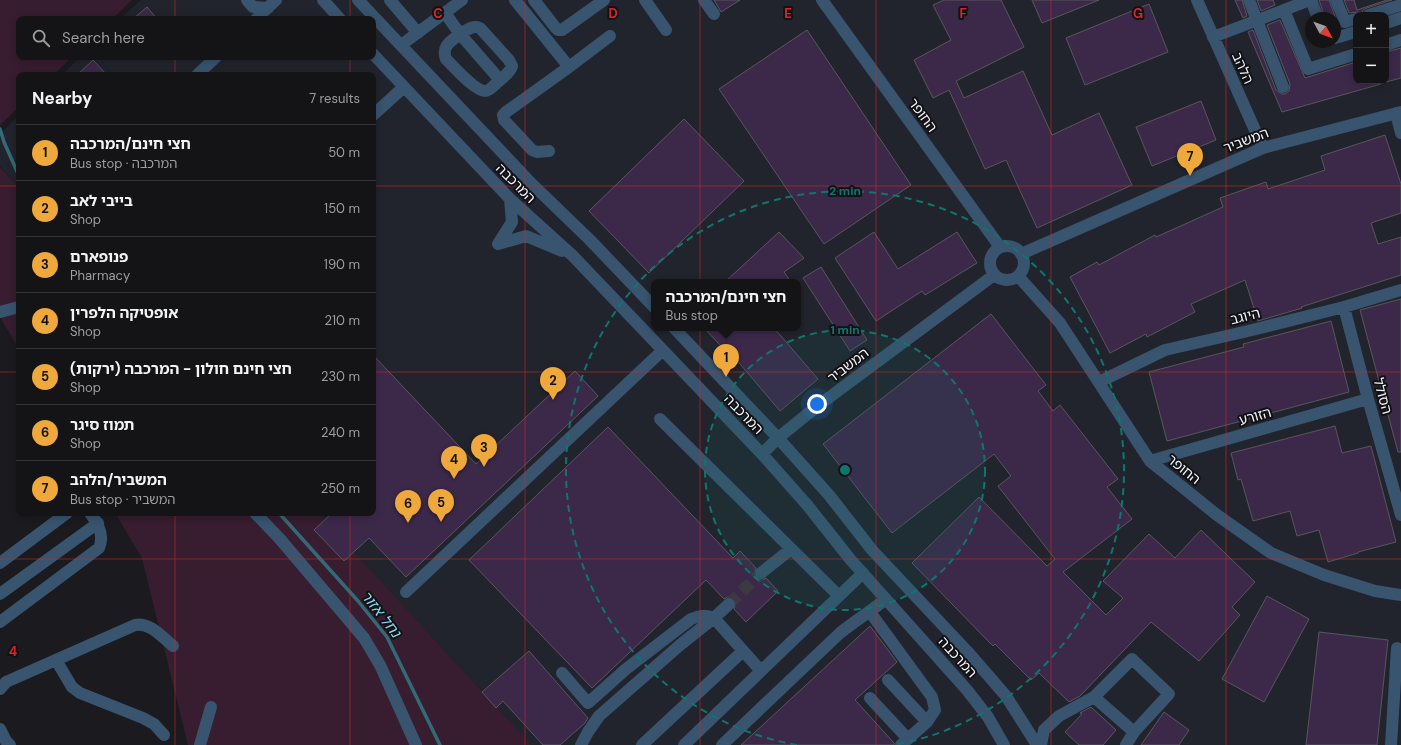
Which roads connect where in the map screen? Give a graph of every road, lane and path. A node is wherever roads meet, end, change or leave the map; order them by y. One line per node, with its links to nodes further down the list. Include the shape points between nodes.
1 (248, 0): 16 (street, via 253,7)
2 (323, 0): 25 (street)
3 (358, 0): 26 (street, המרכבה)
4 (390, 0): 32 (street)
5 (462, 0): 22 (street)
6 (515, 0): 44 (street)
7 (534, 0): 17 (street, via 558,30 565,28)
8 (604, 0): 17 (street)
9 (645, 0): 31 (street)
10 (704, 0): 23 (street)
11 (822, 0): 55 (street, החופר)
12 (1197, 0): 37 (street, הלהב)
13 (1249, 0): 48 (street, bridge)
14 (1311, 0): 19 (street); 20 (street)
15 (1336, 0): 29 (street, via 1345,22)
16 (272, 4): 24 (street)
17 (591, 4)
18 (1401, 5): 21 (street)
19 (1284, 10): 37 (street); 41 (street, via 1308,69)
20 (1316, 12)
21 (1379, 12)
22 (445, 13): 32 (street); 34 (street)
23 (714, 14)
24 (259, 16)
25 (337, 16)
26 (373, 16)
27 (1401, 18): 30 (street)
28 (376, 19): 40 (street, המרכבה)
29 (1353, 20)
30 (1389, 21)
31 (666, 30)
32 (418, 33): 40 (street)
33 (1353, 33): 36 (street)
34 (460, 34): 46 (street); 46 (street, via 471,27 480,28 510,60 511,70); 46 (street, via 447,44 444,53 446,59 480,90 489,90)
35 (610, 36): 44 (street)
36 (1341, 36)
37 (1213, 37): 52 (street, הלהב)
38 (1401, 40): 39 (street)
39 (1389, 44)
40 (401, 46): 61 (street, המרכבה, via 531,184 590,240)
41 (1353, 55)
42 (376, 57): 47 (street, המרכבה)
43 (213, 60): 45 (street)
44 (569, 67): 53 (street, via 503,115 504,120 532,150)
45 (200, 72)
46 (500, 80)
47 (404, 86): 49 (street); 54 (street, המרכבה)
48 (1283, 87)
49 (376, 112)
50 (1398, 113): 51 (street); 52 (street, המשביר)
51 (1401, 133)
52 (1263, 148): 56 (street, המשביר)
53 (549, 151)
54 (510, 199): 57 (street, המרכבה); 57 (street, via 512,222 498,244 526,236)
55 (1000, 247): 56 (street, via 1012,247); 58 (street, via 995,250 990,260 989,265)
56 (1021, 254): 59 (street, via 1024,266)
57 (573, 256): 66 (street, המרכבה)
58 (994, 275): 59 (street, via 1003,281); 70 (street, המשביר)
59 (1018, 276): 67 (street, החופר, via 1060,323)
60 (1401, 290): 62 (street, היוגב)
61 (651, 304)
62 (1344, 307): 67 (street, היוגב, via 1165,350); 68 (street, הסולל)
63 (16, 308): 64 (street)
64 (0, 312)
65 (677, 331): 70 (street, המרכבה)
66 (663, 350): 71 (street, המרכבה); 82 (street)
67 (1099, 382): 72 (street, החופר)
68 (1368, 399): 72 (street, הזורע); 73 (street, הסולל)
69 (660, 419): 78 (street)
70 (778, 438): 71 (street, המשביר); 117 (street, המרכבה, via 872,550 1006,696)
71 (762, 454): 81 (street, המרכבה)
72 (1150, 461): 84 (street, החופר, via 1217,515 1271,553 1324,575 1376,592)
73 (1401, 515)
74 (63, 516): 79 (street)
75 (92, 516): 77 (street)
76 (258, 516): 111 (street, via 364,638 380,664)
77 (98, 523): 83 (street); 90 (street, via 102,536 99,548)
78 (791, 549): 80 (street); 85 (street)
79 (0, 563)
80 (761, 573)
81 (863, 573): 85 (street); 86 (street, המרכבה)
82 (406, 592)
83 (0, 594)
84 (1401, 595)
85 (839, 596): 95 (street)
86 (886, 599): 88 (street); 116 (street, המרכבה, via 967,690 988,717)
87 (729, 604): 89 (street)
88 (870, 612): 104 (street, via 932,697 935,710); 115 (street, via 840,633)
89 (714, 618): 93 (street); 101 (street, via 700,616 691,619 626,669); 103 (street)
90 (0, 622)
91 (173, 646): 94 (street, via 142,624)
92 (1397, 648): 120 (street)
93 (743, 651): 95 (street); 113 (street)
94 (56, 660): 98 (street, via 6,682); 107 (street, via 72,686 80,693 143,718 154,724)
95 (761, 671): 114 (street)
96 (562, 673): 101 (street)
97 (888, 680): 104 (street)
98 (0, 689)
99 (1094, 697): 106 (street); 106 (street, via 1132,659 1169,694); 118 (street, via 1059,716 1044,730)
100 (870, 698): 108 (street)
101 (588, 703): 103 (street)
102 (211, 707): 110 (street)
103 (599, 716): 112 (street)
104 (927, 722): 108 (street)
105 (0, 729): 109 (street)
106 (1134, 732): 119 (street)
107 (164, 735)
108 (904, 742)
109 (10, 745)
110 (200, 745)
111 (416, 745)
112 (581, 745)
113 (642, 745)
114 (684, 745)
115 (722, 745)
116 (1004, 745)
117 (1038, 745)
118 (1041, 745)
119 (1126, 745)
120 (1391, 745)

